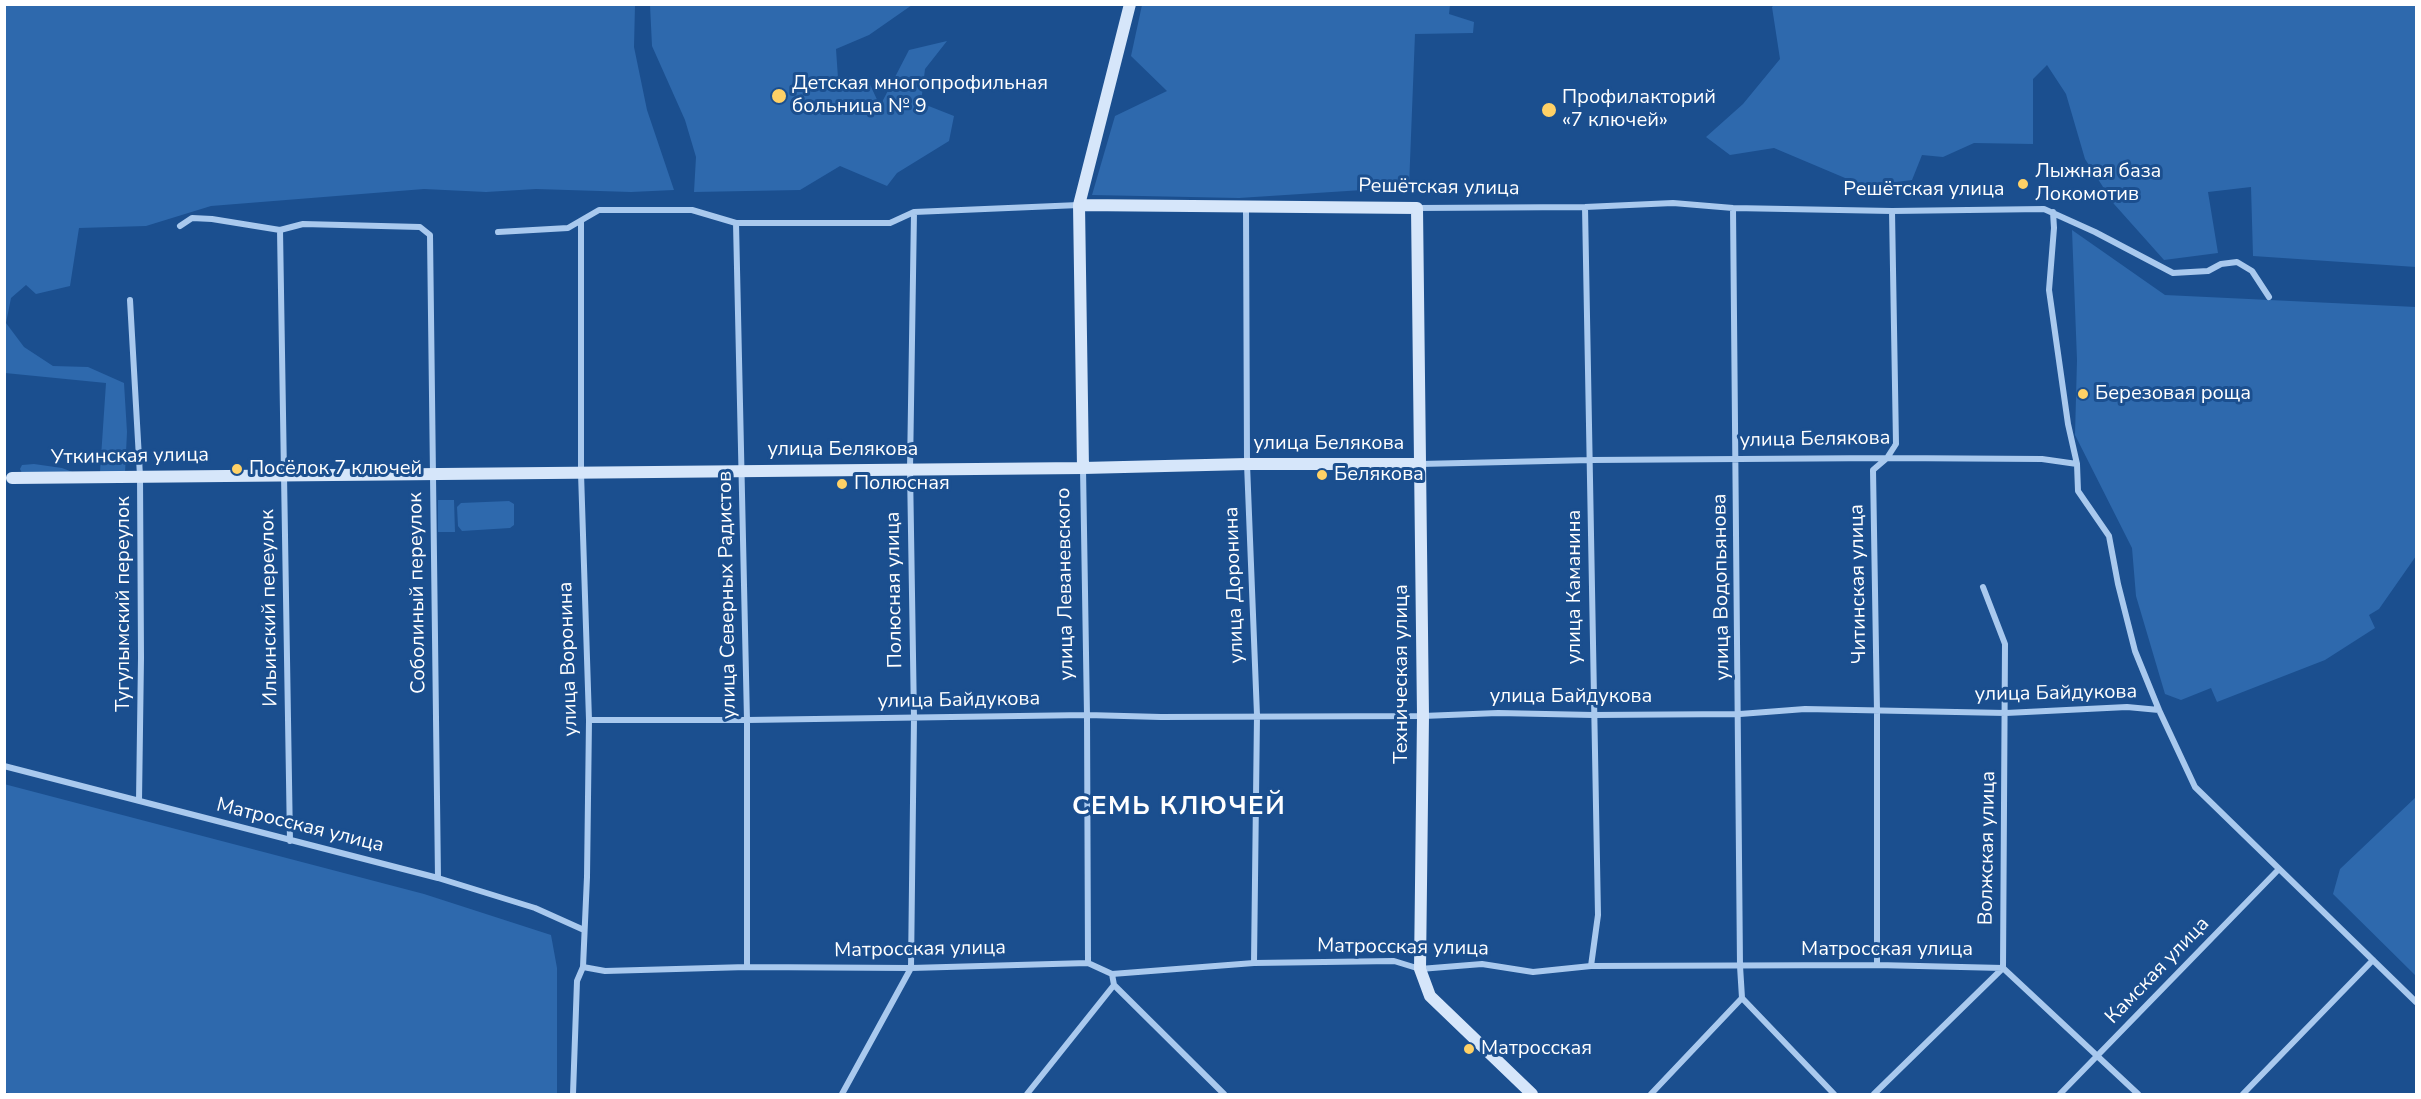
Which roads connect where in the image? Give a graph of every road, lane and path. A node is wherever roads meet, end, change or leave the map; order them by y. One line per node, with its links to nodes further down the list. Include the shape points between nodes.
1 (1130, 4): 2 (street, улица Леваневского)
2 (1078, 206): 3 (street, Решётская улица); 8 (street, Решётская улица); 23 (street, улица Леваневского)
3 (1246, 206): 5 (street, Решётская улица); 20 (street, улица Доронина)
4 (1585, 207): 5 (street, Решётская улица); 6 (street, Решётская улица, via 1673,203); 18 (street, улица Каманина)
5 (1417, 208): 21 (street, Техническая улица)
6 (1733, 208): 7 (street, Решётская улица); 19 (street, улица Водопьянова)
7 (1892, 211): 9 (street, Решётская улица); 17 (street, Читинская улица, via 1896,444)
8 (914, 212): 11 (street, Решётская улица, via 890,223); 24 (street, Полюсная улица)
9 (2053, 212): 15 (street, Решётская улица, via 2173,273 2208,271 2237,262 2252,271); 22 (street, via 2049,290)
10 (581, 221): 11 (street, Решётская улица, via 599,210 692,210); 14 (street, Решётская улица, via 568,228); 26 (street, улица Воронина)
11 (736, 223): 25 (street, улица Северных Радистов)
12 (180, 226): 13 (street, via 192,218)
13 (279, 230): 27 (street, Соболиный переулок, via 303,224 420,227 430,236); 29 (street, Ильинский переулок)
14 (498, 232)
15 (2269, 297)
16 (130, 300): 28 (street, Тугулымский переулок)
17 (1887, 458): 19 (street, улица Белякова); 22 (street, улица Белякова, via 2042,459); 33 (street, Читинская улица, via 1873,470)
18 (1591, 460): 19 (street, улица Белякова); 21 (street, улица Белякова); 38 (street, улица Каманина)
19 (1737, 461): 35 (street, улица Водопьянова)
20 (1247, 464): 21 (street, улица Белякова); 23 (street, улица Белякова); 37 (street, улица Доронина)
21 (1420, 464): 39 (street, Техническая улица)
22 (2077, 464): 32 (street, via 2078,491 2109,536 2135,651)
23 (1083, 468): 24 (street, улица Белякова); 36 (street, улица Леваневского)
24 (910, 470): 25 (street, улица Белякова); 40 (street, Полюсная улица)
25 (742, 471): 26 (street, улица Белякова); 42 (street, улица Северных Радистов)
26 (581, 473): 27 (street, Уткинская улица); 41 (street, улица Воронина)
27 (432, 474): 29 (street, Уткинская улица); 47 (street, Соболиный переулок)
28 (140, 476): 29 (street, Уткинская улица); 30 (street, Уткинская улица); 44 (street, Тугулымский переулок)
29 (285, 476): 45 (street, Ильинский переулок)
30 (8, 478)
31 (1983, 587): 34 (street, Волжская улица, via 2005,644)
32 (2159, 710): 34 (street, улица Байдукова, via 2127,707); 46 (street, улица Байдукова, via 2195,787)
33 (1877, 711): 34 (street, улица Байдукова); 35 (street, улица Байдукова, via 1804,709); 52 (street, Читинская улица)
34 (2006, 713): 58 (street, Волжская улица)
35 (1740, 714): 38 (street, улица Байдукова); 54 (street, улица Водопьянова)
36 (1087, 715): 37 (street, улица Байдукова); 40 (street, улица Байдукова); 50 (street, улица Леваневского)
37 (1257, 715): 39 (street, улица Байдукова); 51 (street, улица Доронина)
38 (1593, 715): 39 (street, улица Байдукова); 53 (street, улица Каманина, via 1598,915)
39 (1423, 716): 59 (street, Техническая улица)
40 (914, 718): 42 (street, улица Байдукова); 57 (street, Полюсная улица)
41 (589, 720): 42 (street, улица Байдукова); 48 (street, улица Воронина)
42 (747, 720): 56 (street, улица Северных Радистов)
43 (4, 766): 44 (street, Матросская улица)
44 (139, 801): 45 (street, Матросская улица)
45 (290, 841): 47 (street, Матросская улица)
46 (2279, 869): 49 (street, улица Байдукова); 64 (street, Камская улица)
47 (438, 878): 48 (street, Матросская улица, via 535,908)
48 (584, 930): 55 (street, улица Воронина)
49 (2373, 960): 63 (street, улица Байдукова); 75 (street)
50 (1088, 963): 57 (street, Матросская улица); 60 (street, Матросская улица)
51 (1254, 963): 59 (street, Матросская улица, via 1394,961); 60 (street, Матросская улица)
52 (1877, 965): 54 (street, Матросская улица); 58 (street, Матросская улица)
53 (1591, 966): 54 (street, Матросская улица); 59 (street, Матросская улица, via 1533,972 1482,964)
54 (1740, 966): 62 (street, улица Водопьянова)
55 (583, 967): 56 (street, Матросская улица, via 605,971); 65 (street, улица Воронина, via 577,981)
56 (747, 967): 57 (street, Матросская улица)
57 (911, 968): 66 (street, Полюсная улица)
58 (2003, 968): 64 (street); 72 (street)
59 (1420, 969): 69 (street, Техническая улица, via 1430,996)
60 (1112, 974): 61 (street)
61 (1114, 985): 67 (street); 68 (street)
62 (1743, 998): 70 (street); 71 (street)
63 (2416, 1002)
64 (2099, 1056): 73 (street, Камская улица); 74 (street)
65 (573, 1095)
66 (842, 1095)
67 (1027, 1095)
68 (1224, 1095)
69 (1532, 1095)
70 (1651, 1095)
71 (1834, 1095)
72 (1874, 1095)
73 (2060, 1095)
74 (2138, 1095)
75 (2243, 1095)

